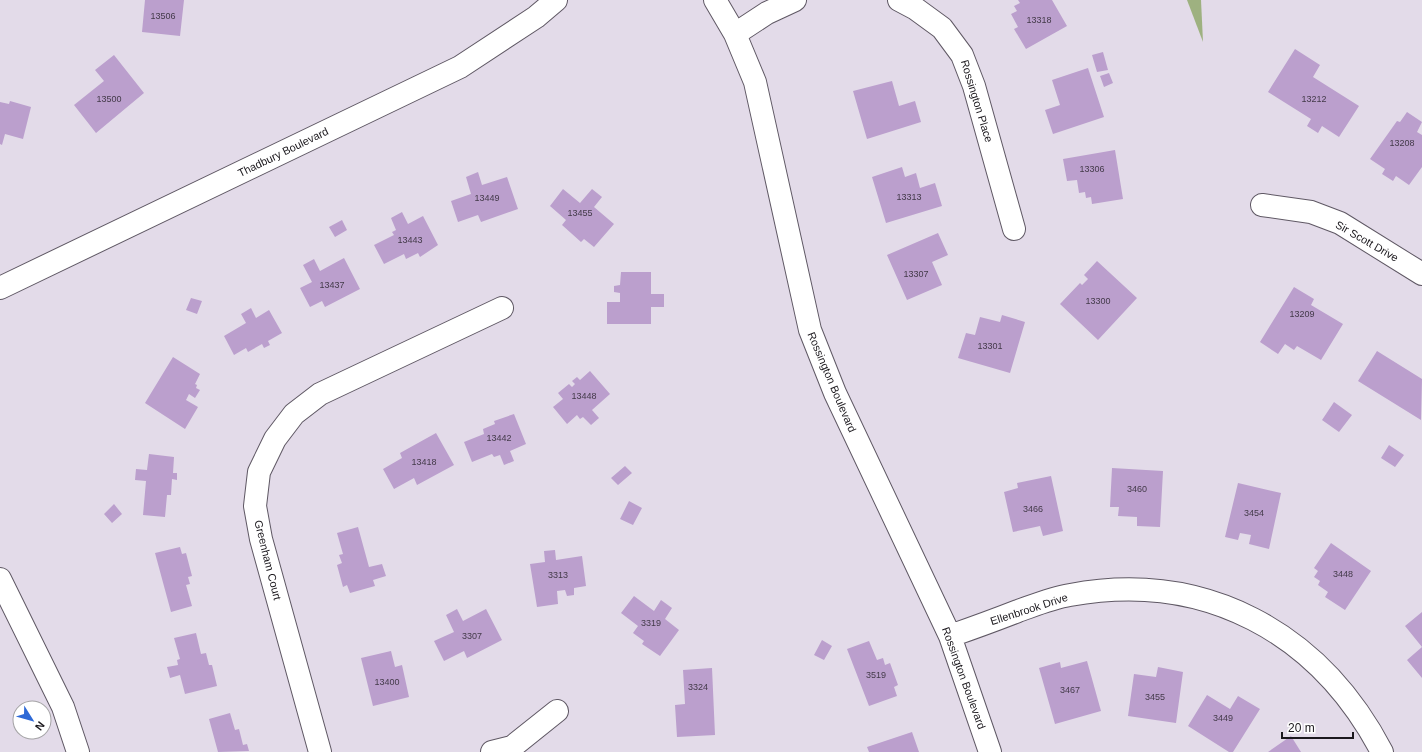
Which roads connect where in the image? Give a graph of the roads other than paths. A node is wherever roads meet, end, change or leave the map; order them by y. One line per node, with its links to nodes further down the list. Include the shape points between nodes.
1 (556, 0): 9 (street, Thadbury Boulevard, via 460,67)
2 (715, 0): 5 (street, Rossington Boulevard)
3 (795, 0): 5 (street, via 767,13)
4 (899, 0): 7 (street, Rossington Place, via 942,28 962,55 974,86)
5 (736, 34): 12 (street, Rossington Boulevard, via 755,82 810,330 835,393)
6 (1262, 205): 8 (street, Sir Scott Drive, via 1311,212 1340,223)
7 (1014, 229)
8 (1422, 274)
9 (0, 288)
10 (502, 308): 15 (street, Greenham Court, via 320,394 294,414 275,439 260,472 255,506 261,539)
11 (0, 579): 14 (street, via 63,707)
12 (950, 636): 17 (street, Rossington Boulevard); 18 (street, Ellenbrook Drive, via 1068,595 1114,589 1162,590 1209,600 1253,619 1296,645 1340,689 1367,723)
13 (557, 711): 16 (street, via 512,747)
14 (78, 752)
15 (320, 752)
16 (492, 752)
17 (990, 752)
18 (1382, 752)

